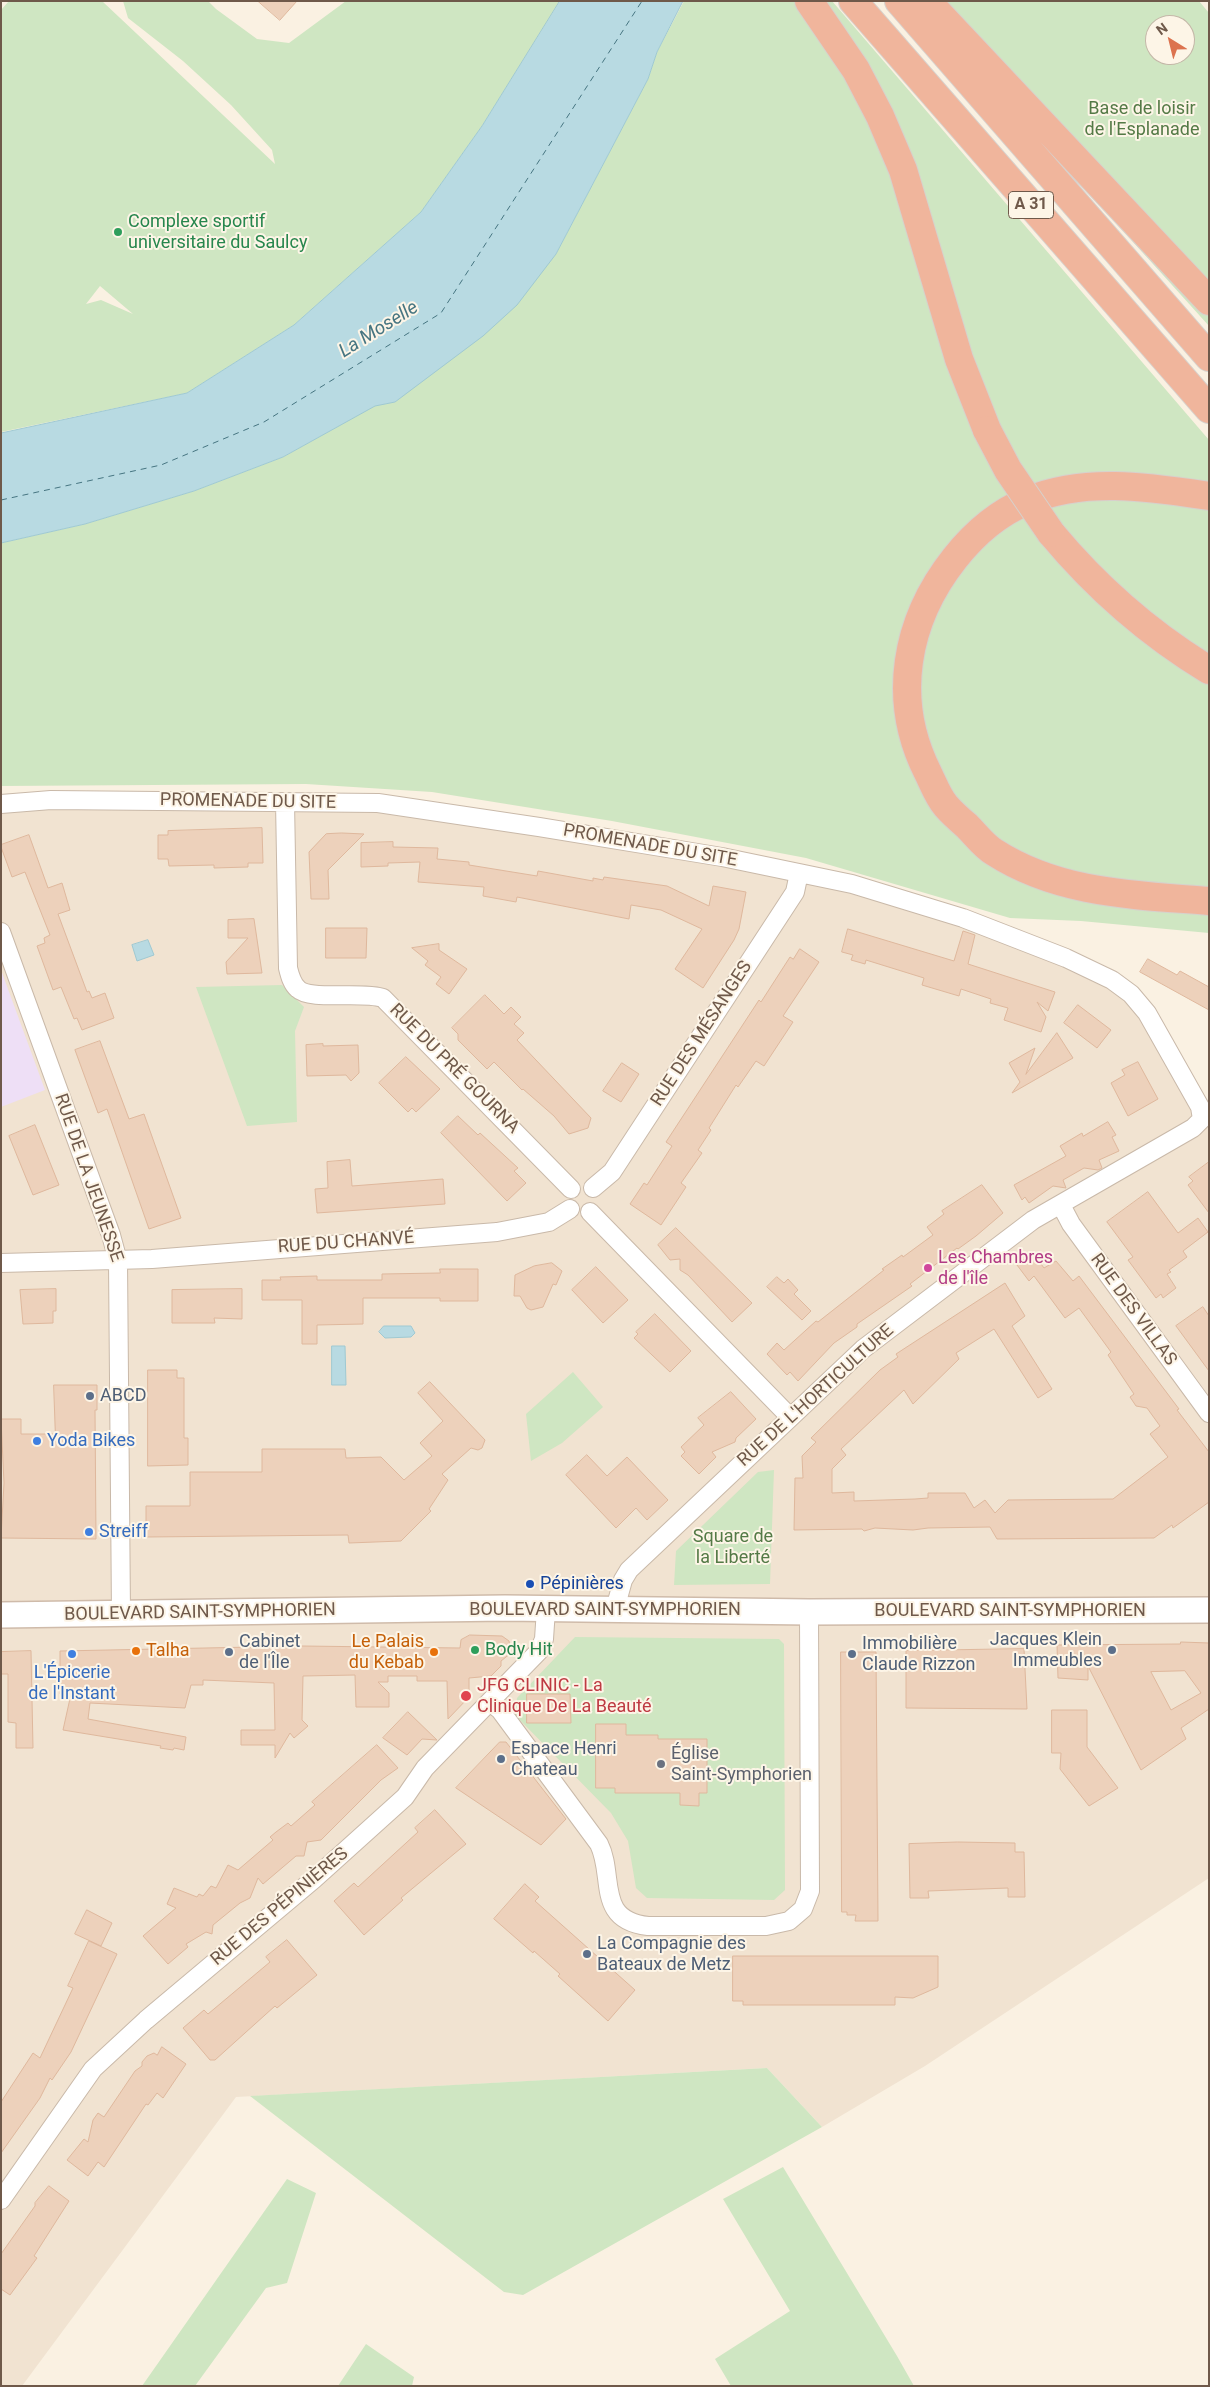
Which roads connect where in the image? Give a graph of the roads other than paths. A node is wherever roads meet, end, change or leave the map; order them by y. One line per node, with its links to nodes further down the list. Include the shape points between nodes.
1 (808, 1): 9 (highway, bridge, via 856,70 880,116 903,170 959,358 987,430 1008,470 1050,533 1082,570 1154,633)
2 (853, 1): 7 (highway, A 31)
3 (899, 1): 6 (highway, A 31)
4 (927, 1): 5 (highway)
5 (1209, 301)
6 (1209, 357)
7 (1209, 409)
8 (1209, 496): 13 (highway, via 1146,488 1090,487 1054,492 1002,513 967,542 940,577 920,615 908,655 907,703 916,749 944,804 993,852 1043,877 1100,892)
9 (1209, 670)
10 (285, 802): 11 (street, PROMENADE DU SITE, via 51,800); 12 (street, PROMENADE DU SITE, via 378,803 558,830); 17 (street, RUE DU PRÉ GOURNA, via 288,968 297,989 307,995 371,994 383,998)
11 (1, 804)
12 (799, 873): 15 (street, PROMENADE DU SITE, via 852,884 963,918 1066,958 1112,980 1131,994 1147,1013 1200,1107); 16 (street, RUE DES MÉSANGES, via 790,900 612,1172)
13 (1209, 901)
14 (1, 932): 21 (street, RUE DE LA JEUNESSE)
15 (1202, 1119): 18 (street, RUE DE L'HORTICULTURE, via 1193,1128)
16 (593, 1188): 17 (street, via 580,1184); 20 (street, via 597,1201)
17 (571, 1189): 19 (street, via 566,1201)
18 (1061, 1205): 23 (street, RUE DES VILLAS, via 1070,1224); 24 (street, RUE DE L'HORTICULTURE, via 1033,1220 863,1349)
19 (570, 1209): 20 (street, via 578,1214); 21 (street, RUE DU CHANVÉ, via 549,1222 497,1232)
20 (590, 1212): 24 (street)
21 (118, 1261): 22 (street, RUE DU CHANVÉ); 29 (street, RUE DE LA JEUNESSE)
22 (1, 1263)
23 (1209, 1413)
24 (790, 1417): 26 (street, RUE DE L'HORTICULTURE, via 629,1570)
25 (546, 1609): 26 (main road, BOULEVARD SAINT-SYMPHORIEN); 29 (main road, BOULEVARD SAINT-SYMPHORIEN); 31 (street, RUE DES PÉPINIÈRES, via 544,1639 539,1650)
26 (615, 1610): 28 (main road, BOULEVARD SAINT-SYMPHORIEN)
27 (1209, 1610): 28 (main road, BOULEVARD SAINT-SYMPHORIEN)
28 (809, 1612): 31 (street, via 810,1892 803,1909 789,1921 766,1926 648,1926 623,1917 609,1897 604,1853 599,1844 500,1710)
29 (121, 1614): 30 (main road, BOULEVARD SAINT-SYMPHORIEN)
30 (1, 1615)
31 (490, 1702): 32 (street, RUE DES PÉPINIÈRES, via 425,1768 405,1797 93,2069)
32 (1, 2200)

